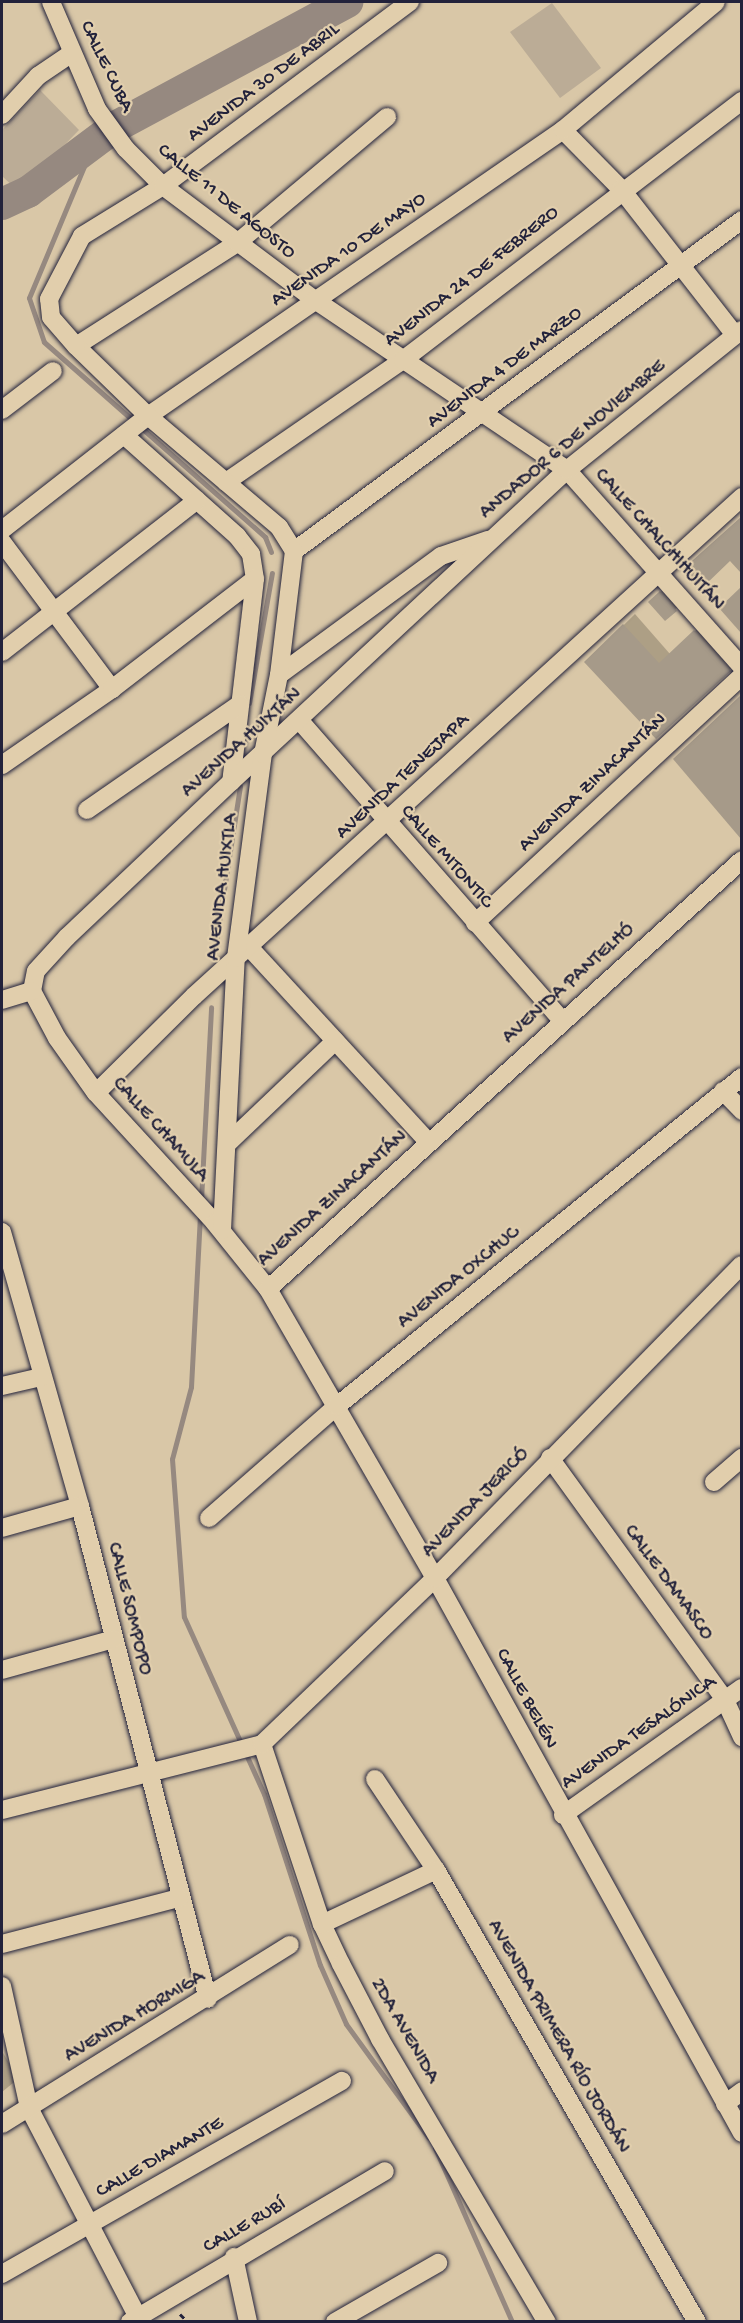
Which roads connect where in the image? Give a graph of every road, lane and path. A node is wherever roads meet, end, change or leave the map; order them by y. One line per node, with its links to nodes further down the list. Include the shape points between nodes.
1 (51, 2): 4 (street, CALLE CUBA)
2 (410, 2): 10 (street, AVENIDA 30 DE ABRIL)
3 (716, 2): 8 (street, AVENIDA 10 DE MAYO)
4 (72, 52): 6 (street, via 38,76); 9 (street, CALLE CUBA, via 97,109)
5 (741, 101): 11 (street, AVENIDA 24 DE FEBRERO)
6 (2, 115)
7 (387, 117): 13 (street)
8 (563, 130): 11 (street); 15 (street, AVENIDA 10 DE MAYO)
9 (126, 149): 10 (street, CALLE 11 DE AGOSTO)
10 (163, 186): 13 (street, CALLE 11 DE AGOSTO); 17 (street, AVENIDA 30 DE ABRIL, via 82,236 49,299 51,317)
11 (621, 189): 14 (street); 18 (street, AVENIDA 24 DE FEBRERO)
12 (741, 220): 14 (street, AVENIDA 4 DE MARZO)
13 (237, 243): 15 (street, CALLE 11 DE AGOSTO); 17 (street)
14 (681, 264): 16 (street); 21 (street, AVENIDA 4 DE MARZO)
15 (315, 300): 18 (street, CALLE 11 DE AGOSTO); 22 (street, AVENIDA 10 DE MAYO)
16 (738, 332): 23 (street, ANDADOR 6 DE NOVIEMBRE)
17 (76, 346): 22 (street)
18 (403, 360): 21 (street, CALLE 11 DE AGOSTO); 24 (street, AVENIDA 24 DE FEBRERO)
19 (52, 371): 20 (street)
20 (2, 410)
21 (483, 413): 23 (street, CALLE 11 DE AGOSTO); 30 (street, AVENIDA 4 DE MARZO)
22 (136, 426): 24 (street); 26 (street); 27 (street, AVENIDA 10 DE MAYO)
23 (567, 470): 28 (street, ANDADOR 6 DE NOVIEMBRE); 31 (street, CALLE CHALCHIHUITÁN)
24 (226, 482): 30 (street, via 279,527)
25 (741, 497): 31 (street, AVENIDA TENEJAPA)
26 (197, 500): 32 (street, via 251,554); 33 (street)
27 (2, 530)
28 (496, 538): 36 (street, ANDADOR 6 DE NOVIEMBRE, via 441,556); 40 (street, AVENIDA HUIXTÁN)
29 (2, 542): 33 (street)
30 (294, 551): 36 (street, AVENIDA HUIXTLA)
31 (657, 572): 35 (street, CALLE CHALCHIHUITÁN); 45 (street, AVENIDA TENEJAPA)
32 (255, 579): 38 (street); 39 (street)
33 (53, 611): 34 (street); 38 (street)
34 (2, 652)
35 (741, 667)
36 (279, 675): 41 (street, AVENIDA HUIXTLA)
37 (741, 676): 47 (street, AVENIDA ZINACANTÁN)
38 (111, 689): 42 (street)
39 (240, 704): 43 (street); 44 (street)
40 (300, 721): 41 (street, AVENIDA HUIXTÁN); 45 (street, CALLE MITONTIC)
41 (262, 754): 43 (street, AVENIDA HUIXTÁN); 48 (street, AVENIDA HUIXTLA)
42 (2, 765)
43 (231, 782): 49 (street, AVENIDA HUIXTÁN, via 67,937 36,971)
44 (87, 810)
45 (387, 824): 47 (street, CALLE MITONTIC); 48 (street, AVENIDA TENEJAPA)
46 (741, 860): 51 (street, AVENIDA PANTELHÓ)
47 (475, 923): 51 (street, CALLE MITONTIC)
48 (243, 952): 52 (street); 55 (street, AVENIDA TENEJAPA); 57 (street, AVENIDA HUIXTLA)
49 (32, 991): 50 (street); 55 (street, CALLE CHAMULA, via 57,1038)
50 (2, 1000)
51 (562, 1020): 58 (street, AVENIDA PANTELHÓ)
52 (335, 1041): 57 (street); 58 (street)
53 (741, 1077): 54 (street, AVENIDA OXCHUC)
54 (723, 1091): 56 (street); 65 (street, AVENIDA OXCHUC)
55 (96, 1093): 59 (street, CALLE CHAMULA)
56 (741, 1111)
57 (228, 1143): 59 (street, AVENIDA HUIXTLA)
58 (429, 1143): 62 (street, AVENIDA ZINACANTÁN)
59 (218, 1226): 62 (street, CALLE CHAMULA)
60 (3, 1241): 63 (street, CALLE SOMPOPO)
61 (741, 1265): 66 (street, AVENIDA JERICÓ)
62 (268, 1289): 65 (street, CALLE BELÉN)
63 (41, 1377): 64 (street); 69 (street, CALLE SOMPOPO)
64 (2, 1386)
65 (337, 1406): 70 (street, AVENIDA OXCHUC); 72 (street, CALLE BELÉN)
66 (550, 1458): 72 (street, AVENIDA JERICÓ); 76 (street, CALLE DAMASCO)
67 (741, 1458): 68 (street)
68 (714, 1482)
69 (80, 1506): 71 (street); 73 (street, CALLE SOMPOPO)
70 (209, 1518)
71 (2, 1528)
72 (435, 1578): 78 (street, AVENIDA JERICÓ); 82 (street, CALLE BELÉN)
73 (114, 1639): 74 (street); 79 (street, CALLE SOMPOPO)
74 (2, 1670)
75 (741, 1688): 76 (street, AVENIDA TESALÓNICA)
76 (725, 1700): 77 (street, CALLE DAMASCO); 82 (street, AVENIDA TESALÓNICA)
77 (741, 1737)
78 (258, 1745): 79 (street, AVENIDA JERICÓ); 85 (street, 2DA AVENIDA)
79 (147, 1773): 81 (street, AVENIDA JERICÓ); 84 (street, CALLE SOMPOPO)
80 (375, 1779): 83 (street, AVENIDA PRIMERA RÍO JORDÁN)
81 (2, 1810)
82 (563, 1815): 92 (street, CALLE BELÉN)
83 (436, 1870): 85 (street); 107 (street, AVENIDA PRIMERA RÍO JORDÁN)
84 (179, 1898): 86 (street); 89 (street, CALLE SOMPOPO)
85 (322, 1924): 106 (street, 2DA AVENIDA, via 380,2039)
86 (2, 1944)
87 (290, 1945): 89 (street, AVENIDA HORMIGA)
88 (2, 1986): 93 (street)
89 (208, 1999): 93 (street, AVENIDA HORMIGA)
90 (342, 2081): 97 (street, CALLE DIAMANTE)
91 (741, 2091): 92 (street)
92 (725, 2104): 95 (street, CALLE BELÉN)
93 (29, 2108): 94 (street, AVENIDA HORMIGA); 97 (street)
94 (2, 2124)
95 (741, 2133)
96 (385, 2171): 98 (street, CALLE RUBÍ)
97 (89, 2224): 100 (street, CALLE DIAMANTE); 102 (street)
98 (234, 2257): 102 (street, CALLE RUBÍ); 104 (street)
99 (438, 2263): 105 (street)
100 (2, 2274)
101 (180, 2313): 103 (path)
102 (134, 2319)
103 (188, 2322)
104 (248, 2322)
105 (335, 2322)
106 (547, 2322)
107 (697, 2322)

